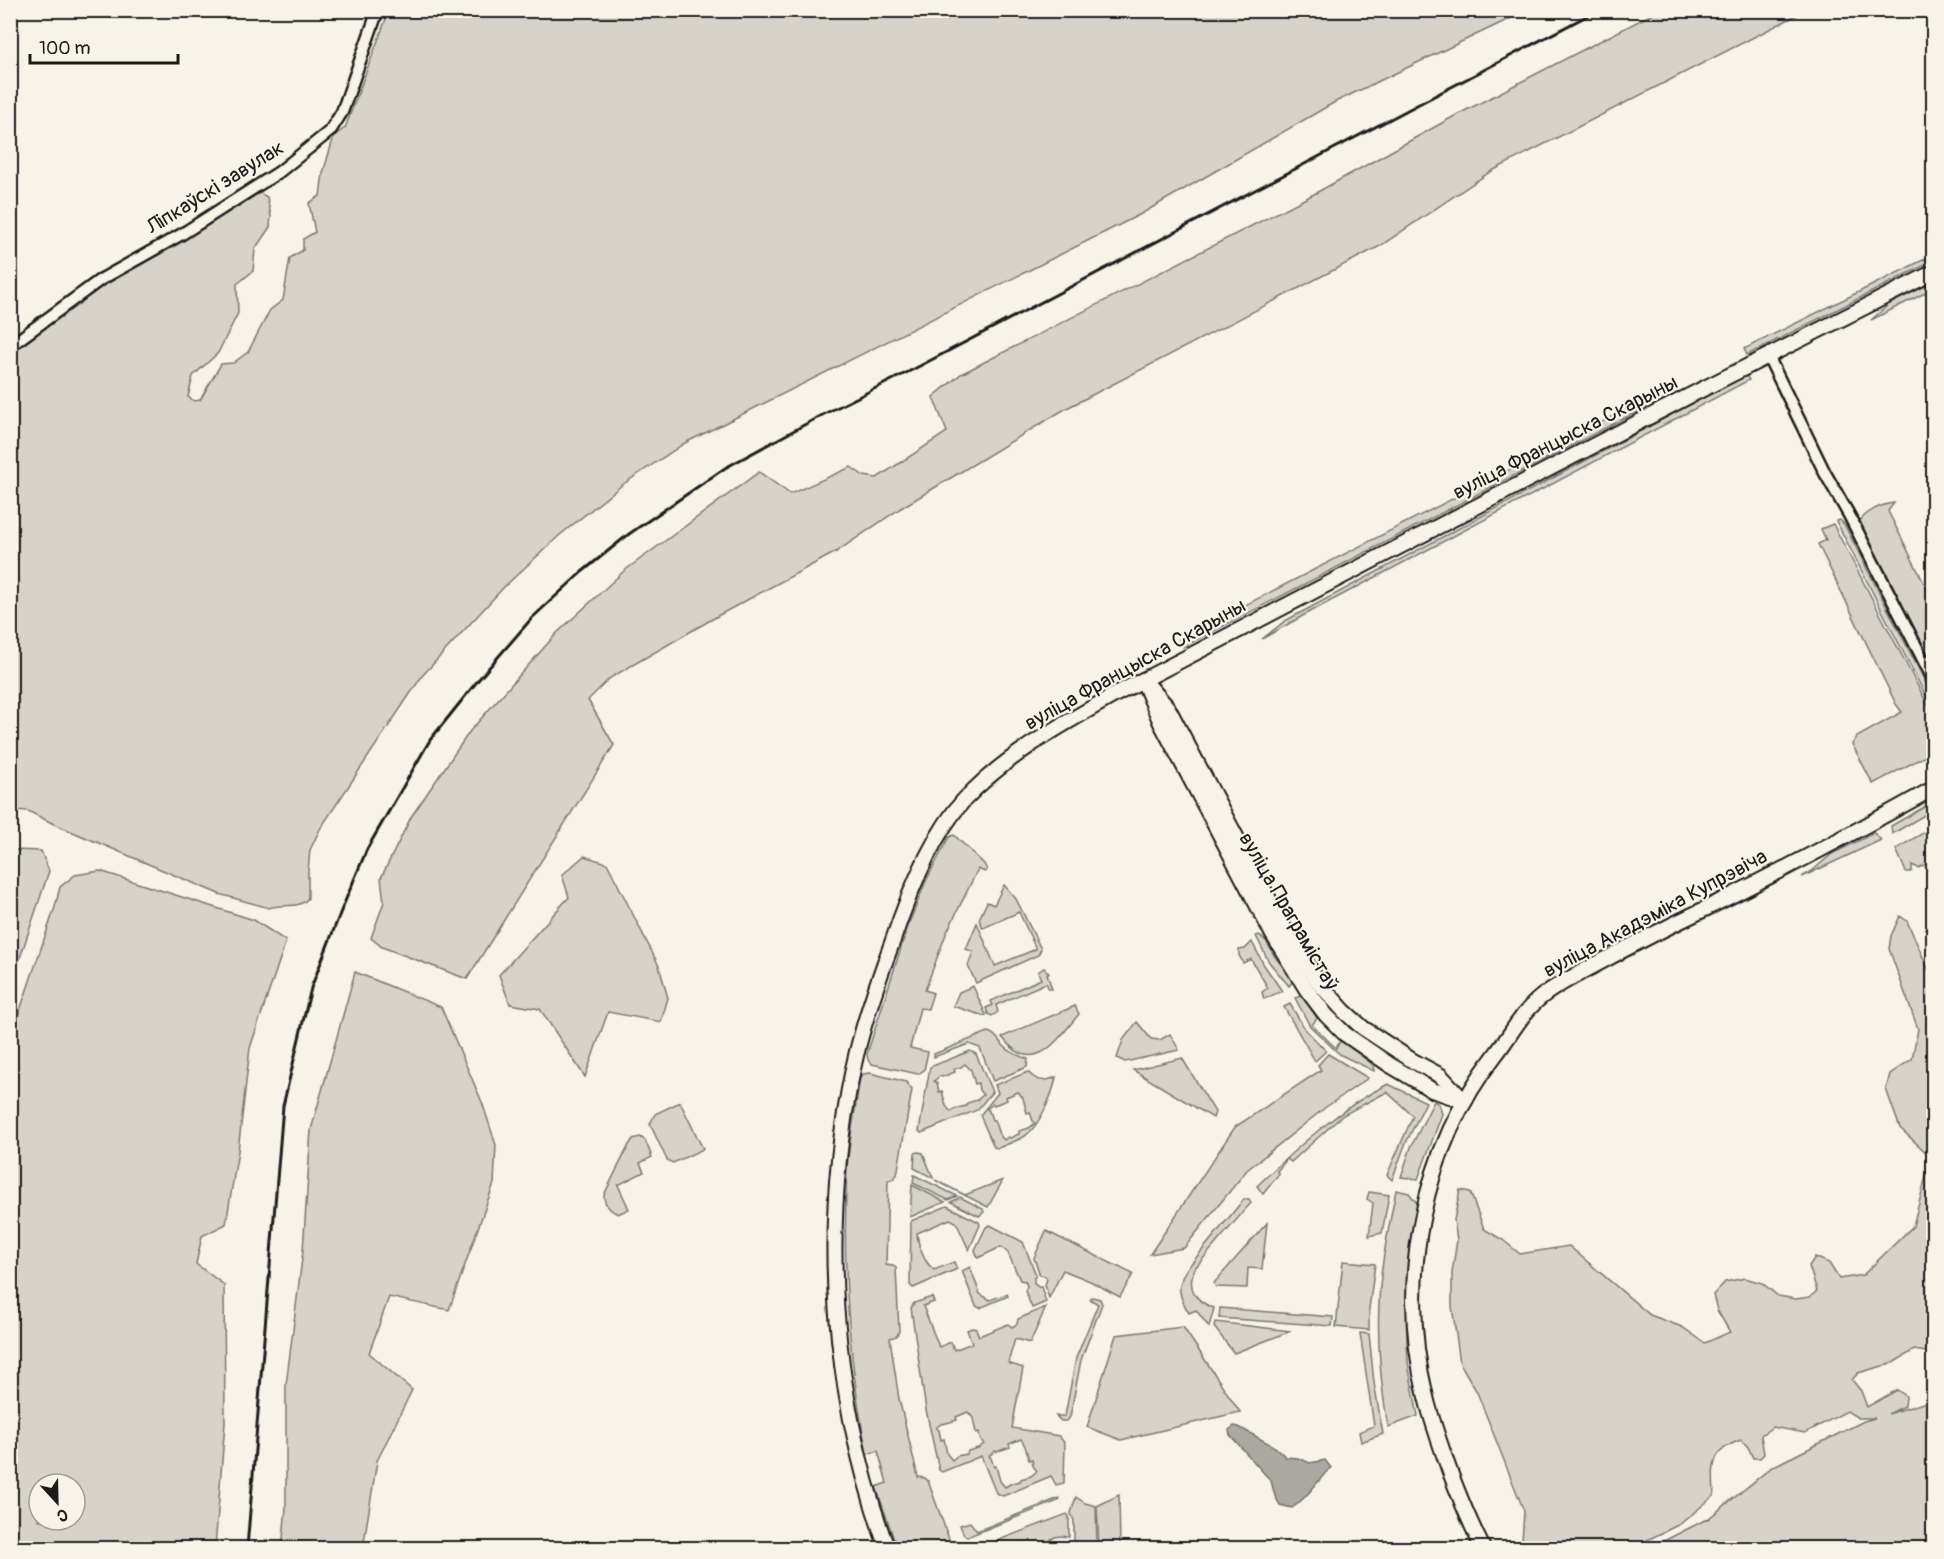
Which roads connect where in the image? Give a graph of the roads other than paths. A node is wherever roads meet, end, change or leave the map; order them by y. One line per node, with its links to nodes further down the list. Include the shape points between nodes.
1 (378, 10): 3 (street, Ліпкаўскі завулак, via 342,112 316,144 218,211 100,280)
2 (1934, 272): 4 (main road, вуліца Францыска Скарыны)
3 (10, 346)
4 (1768, 356): 5 (main road, вуліца Францыска Скарыны); 6 (street)
5 (1143, 680): 8 (main road, вуліца Праграмістаў, via 1168,708 1289,937 1319,983 1363,1028 1441,1076); 9 (main road, вуліца Францыска Скарыны, via 1059,726 995,771 964,801 939,836 907,900 871,1007 854,1066 840,1152 835,1264 841,1359 852,1426)
6 (1934, 681)
7 (1934, 788): 8 (main road, вуліца Акадэміка Купрэвіча, via 1545,994 1520,1017)
8 (1464, 1101): 10 (main road, вуліца Акадэміка Купрэвіча, via 1434,1170 1424,1205 1415,1271 1415,1320 1424,1386 1435,1427 1459,1496)
9 (887, 1548)
10 (1483, 1548)

